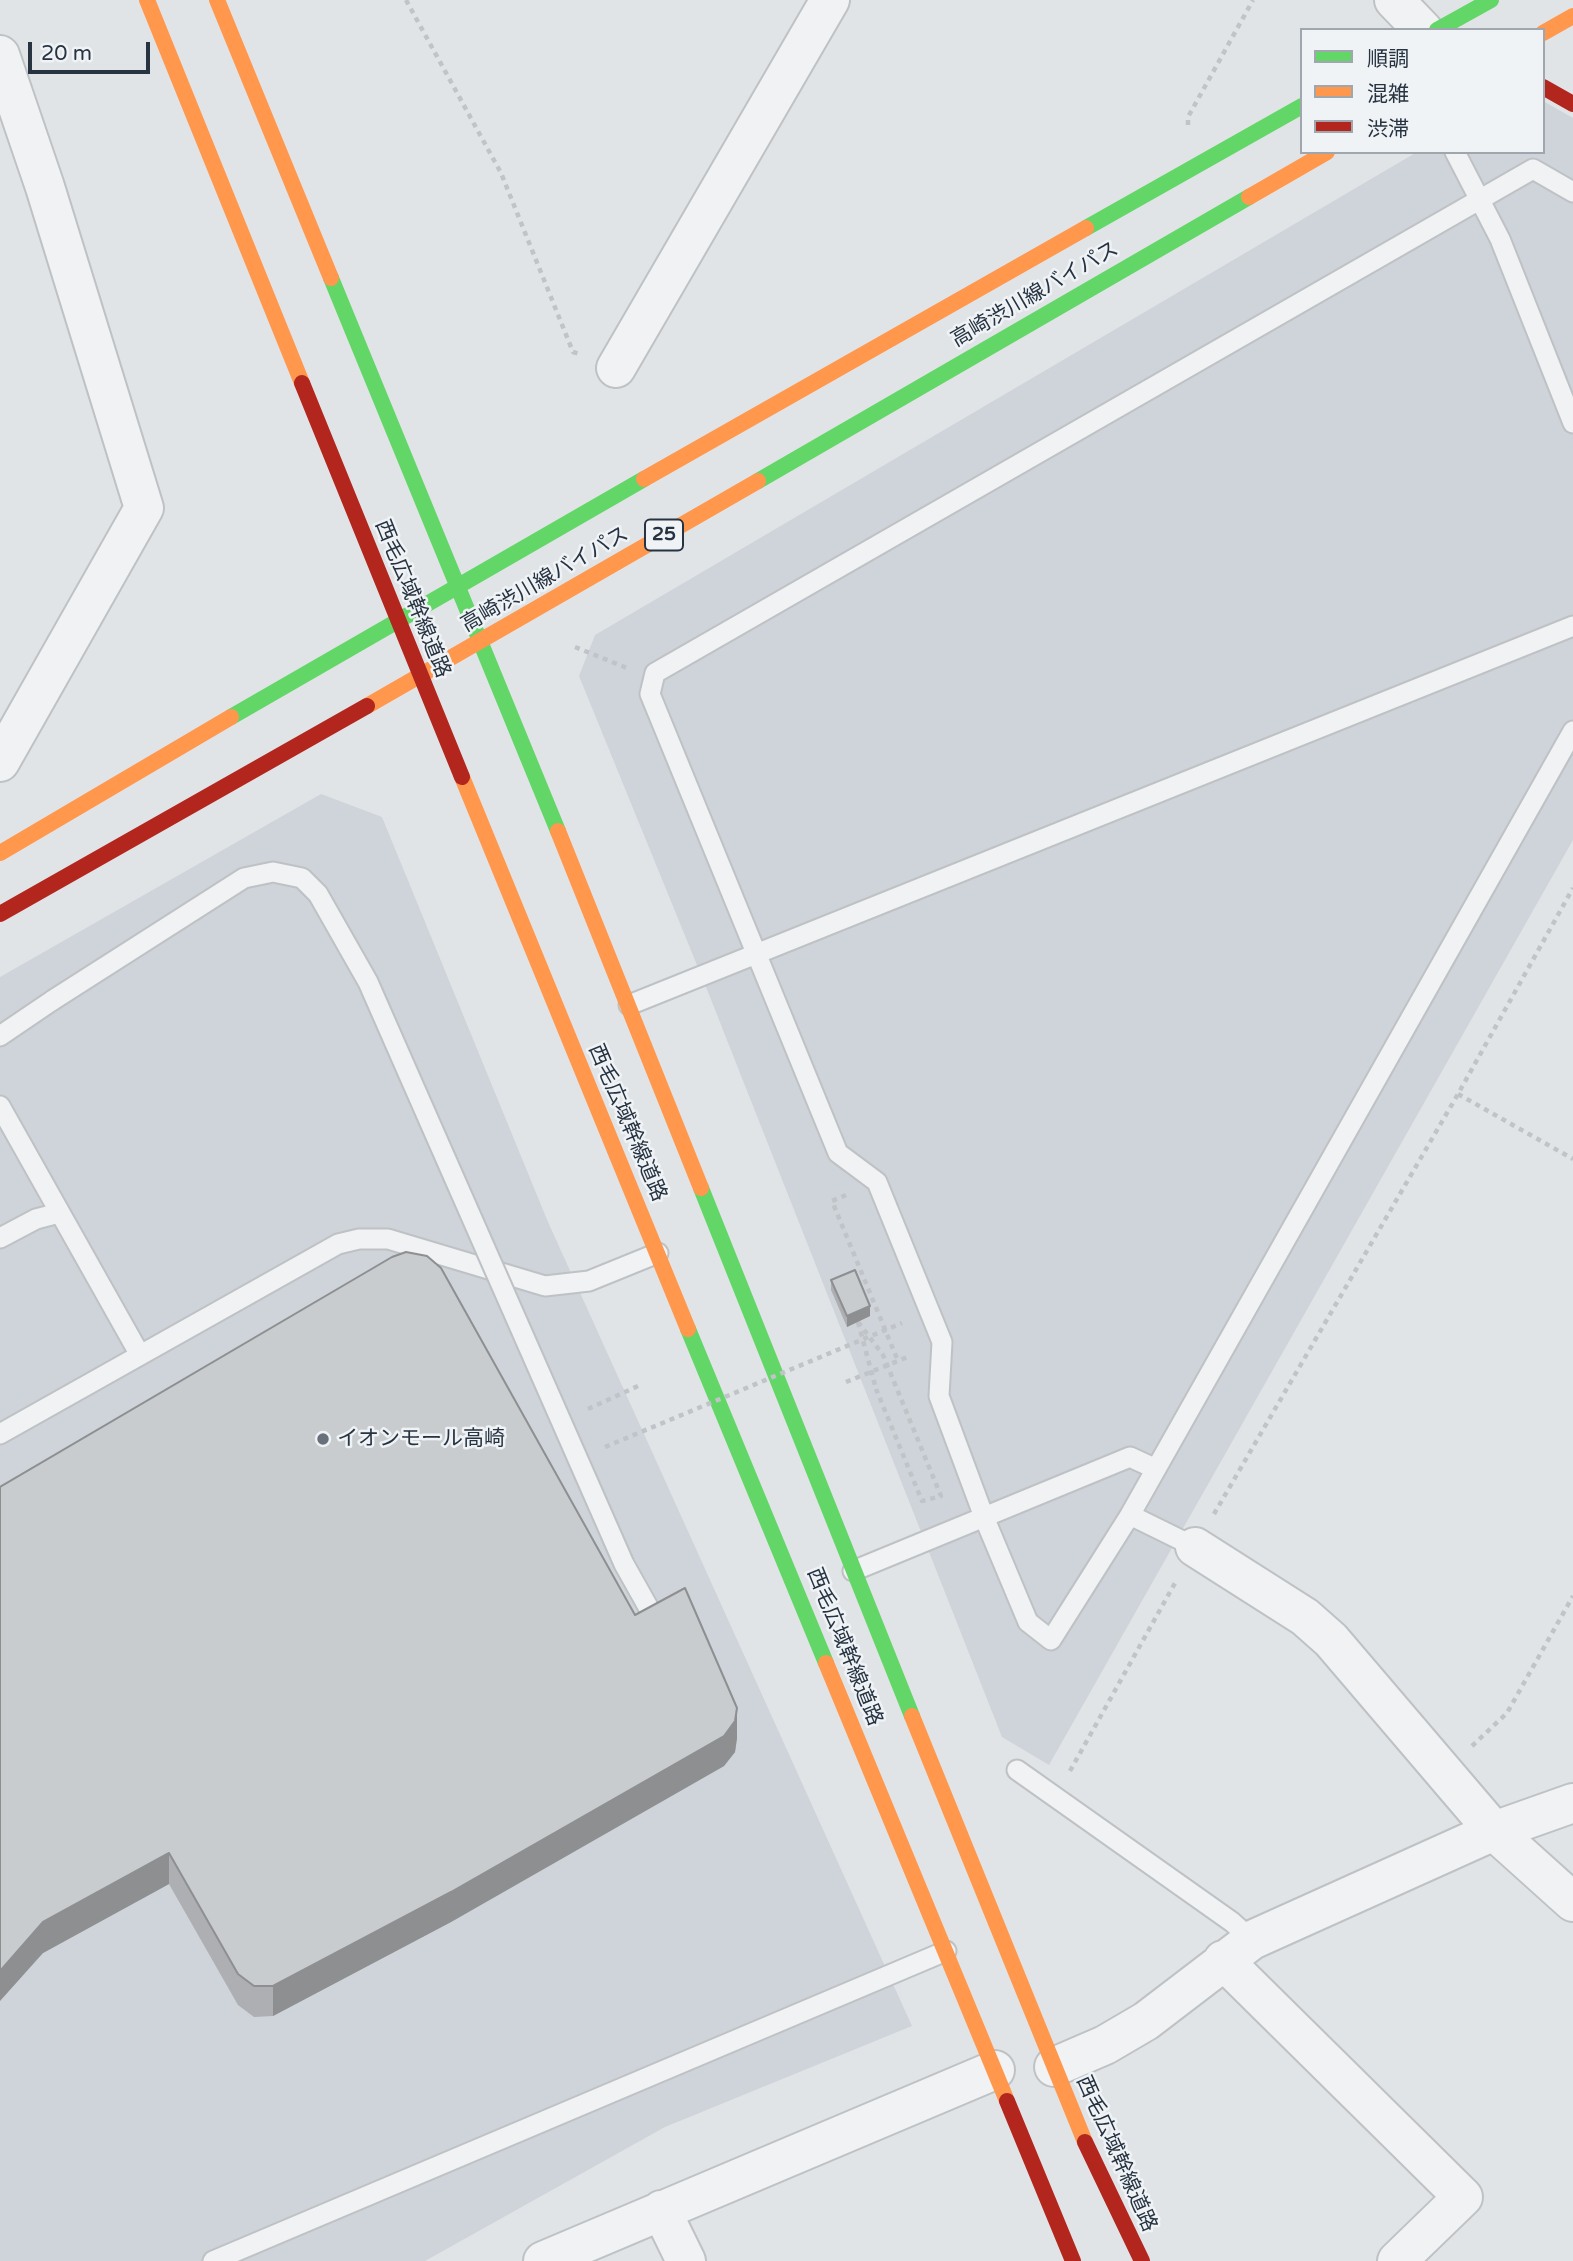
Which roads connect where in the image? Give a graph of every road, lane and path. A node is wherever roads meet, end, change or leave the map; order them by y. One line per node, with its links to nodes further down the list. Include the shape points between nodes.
1 (146, 0): 26 (main road, 西毛広域幹線道路)
2 (216, 0): 25 (main road, 西毛広域幹線道路)
3 (406, 0): 9 (path)
4 (414, 0): 9 (path)
5 (830, 0): 23 (street)
6 (1253, 0): 20 (path, via 1188,117)
7 (1394, 0): 11 (street)
8 (1491, 0): 12 (main road)
9 (410, 8): 23 (path, via 501,173 573,352)
10 (1573, 16): 13 (main road)
11 (1421, 28)
12 (1441, 28)
13 (1545, 32)
14 (0, 55): 33 (street, via 144,508)
15 (1545, 87): 16 (main road)
16 (1573, 104)
17 (1300, 107): 20 (main road, 高崎渋川線バイパス)
18 (1324, 154): 28 (main road, 高崎渋川線バイパス / 25)
19 (1456, 154): 22 (lane)
20 (1186, 172): 25 (main road, 高崎渋川線バイパス)
21 (1573, 192): 22 (lane, via 1533,169)
22 (1479, 200): 24 (lane, via 1500,239); 31 (lane)
23 (616, 368)
24 (1573, 423)
25 (455, 585): 26 (main road, 高崎渋川線バイパス); 28 (main road, 西毛広域幹線道路)
26 (398, 618): 30 (main road, 西毛広域幹線道路); 34 (main road, 高崎渋川線バイパス)
27 (1573, 626): 37 (lane)
28 (480, 642): 30 (main road, 高崎渋川線バイパス / 25); 38 (main road, 西毛広域幹線道路)
29 (575, 647): 31 (path)
30 (421, 675): 36 (main road, 高崎渋川線バイパス / 25); 46 (main road, 西毛広域幹線道路)
31 (653, 678): 37 (lane, via 650,694)
32 (1573, 731): 56 (lane)
33 (0, 762)
34 (0, 853)
35 (1573, 888): 40 (path)
36 (0, 914)
37 (757, 956): 38 (lane); 58 (lane, via 838,1153 877,1182 942,1342 939,1396)
38 (629, 1005): 60 (main road, 西毛広域幹線道路)
39 (0, 1036): 62 (lane, bridge, via 244,878 273,872 302,878 318,894 368,982 624,1564)
40 (1458, 1094): 42 (path); 59 (path)
41 (0, 1106): 44 (lane)
42 (1573, 1159)
43 (850, 1193): 51 (path, via 832,1201)
44 (59, 1213): 45 (lane); 50 (lane)
45 (0, 1238)
46 (658, 1253): 50 (lane, via 589,1281 545,1286 388,1239 359,1239 299,1264); 70 (main road, 西毛広域幹線道路)
47 (902, 1324): 48 (path, bridge)
48 (870, 1337): 52 (path, bridge, via 858,1322); 52 (path, bridge, via 883,1355 941,1496 922,1502); 55 (path, bridge)
49 (919, 1352): 51 (path)
50 (140, 1355): 54 (lane)
51 (898, 1361): 52 (path)
52 (871, 1372): 53 (path)
53 (846, 1382)
54 (0, 1434)
55 (604, 1447)
56 (1156, 1469): 57 (lane); 58 (lane, via 1130,1457)
57 (1130, 1515): 58 (lane, via 1051,1640 1028,1622); 59 (lane)
58 (984, 1517): 60 (lane)
59 (1195, 1547): 64 (street, via 1305,1617 1331,1640); 65 (path)
60 (853, 1572): 71 (main road, 西毛広域幹線道路)
61 (1573, 1596): 64 (path, via 1507,1713)
62 (661, 1631)
63 (1017, 1770): 65 (lane)
64 (1445, 1770): 67 (street)
65 (1054, 1799): 69 (lane, via 1232,1922)
66 (1573, 1803): 67 (street)
67 (1494, 1831): 68 (street); 69 (street)
68 (1573, 1902)
69 (1237, 1950): 71 (street, via 1146,2021); 79 (street, via 1463,2197)
70 (946, 1951): 72 (main road, 西毛広域幹線道路); 74 (lane)
71 (1054, 2067): 78 (main road, 西毛広域幹線道路, via 1104,2187)
72 (995, 2070): 73 (street); 77 (main road, 西毛広域幹線道路)
73 (661, 2210): 75 (street); 76 (street)
74 (213, 2261)
75 (543, 2261)
76 (687, 2261)
77 (1073, 2261)
78 (1142, 2261)
79 (1397, 2261)

